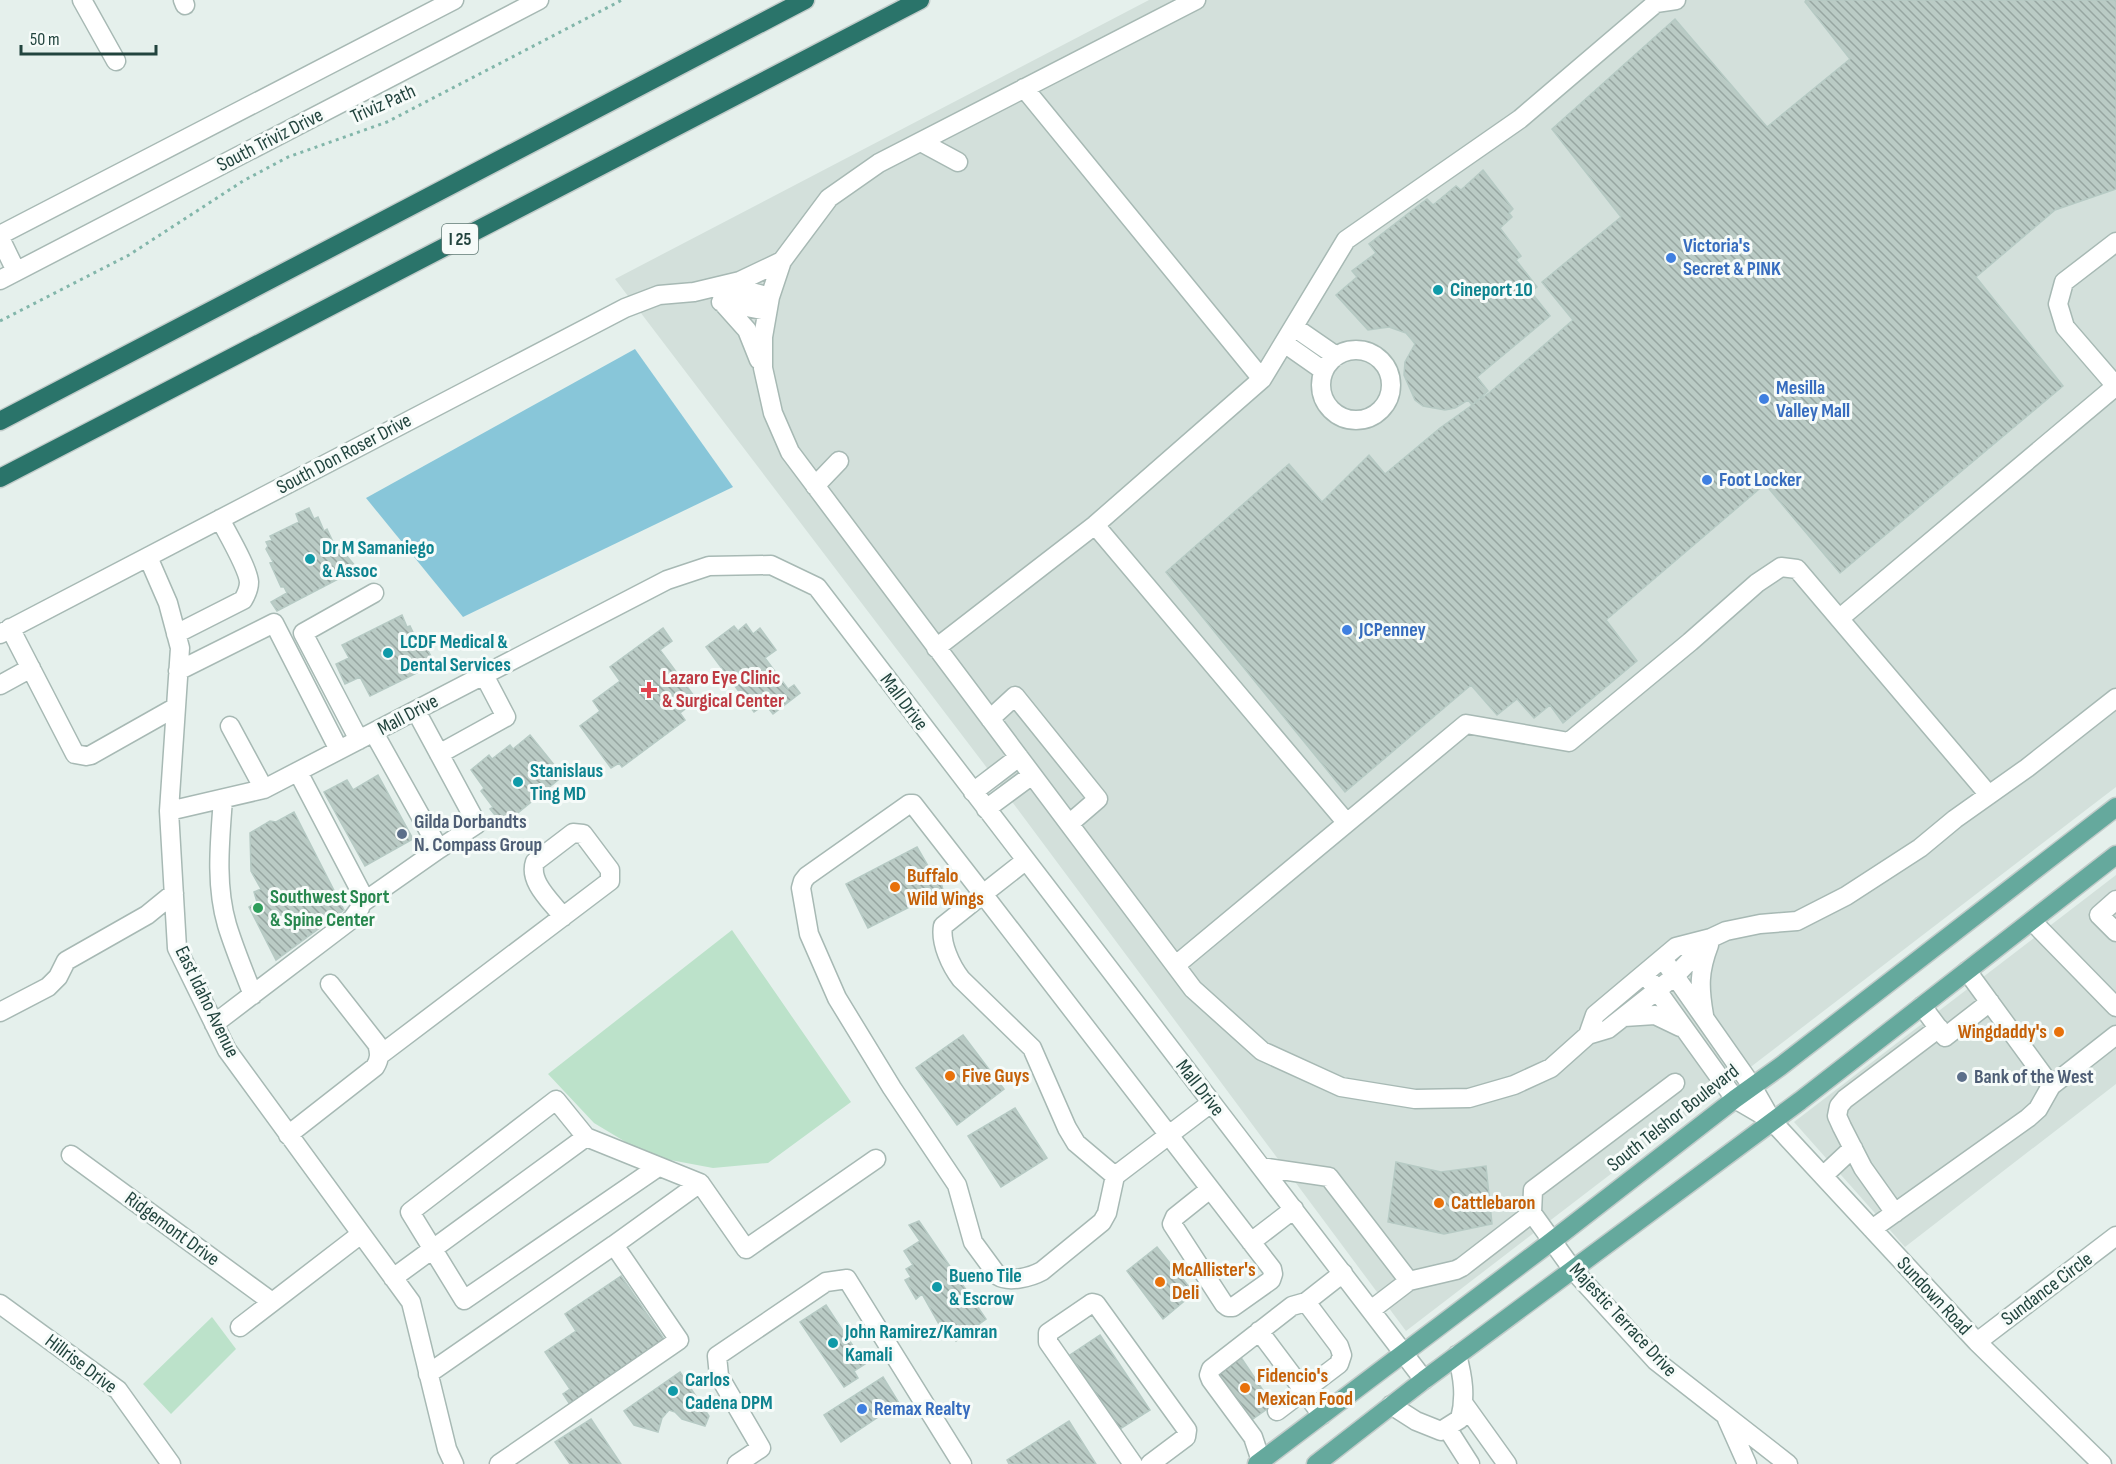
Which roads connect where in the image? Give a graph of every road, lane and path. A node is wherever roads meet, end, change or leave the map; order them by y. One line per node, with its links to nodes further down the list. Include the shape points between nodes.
1 (82, 0): 9 (street)
2 (454, 0): 13 (street)
3 (539, 0): 16 (street, South Triviz Drive)
4 (622, 0): 20 (path, Triviz Path, via 387,122 288,158 243,181 129,255)
5 (805, 0): 26 (highway)
6 (920, 0): 28 (highway, I 25)
7 (1196, 0): 10 (street)
8 (1676, 0): 21 (street, via 1656,3 1520,119 1346,240)
9 (116, 60)
10 (1024, 88): 11 (street); 25 (street)
11 (921, 142): 12 (street); 15 (street, via 879,163 829,198)
12 (958, 162)
13 (0, 237): 16 (street)
14 (2116, 242): 34 (street, via 2064,282 2058,304 2065,327 2116,386)
15 (782, 261): 18 (street); 19 (street)
16 (16, 271): 17 (street, South Triviz Drive)
17 (0, 280)
18 (723, 294): 19 (street, South Don Roser Drive); 23 (street, via 747,330); 30 (street, South Don Roser Drive, via 659,295 625,308)
19 (768, 304): 23 (street)
20 (0, 321)
21 (1289, 335): 22 (street); 24 (street); 25 (street)
22 (1336, 356): 24 (street); 24 (street, via 1351,349 1363,350 1384,362 1392,384 1385,406 1366,419 1344,418 1334,412 1322,393)
23 (763, 368): 29 (street, via 773,413 790,452)
24 (1324, 371)
25 (1262, 379): 31 (street)
26 (0, 421)
27 (839, 461): 29 (street)
28 (0, 478)
29 (814, 486): 37 (street)
30 (220, 519): 32 (street, South Don Roser Drive); 36 (street, via 247,573 246,594 243,600)
31 (1095, 525): 37 (street); 62 (street)
32 (148, 557): 35 (street, South Don Roser Drive); 36 (street, East Idaho Avenue, via 168,603)
33 (374, 594): 40 (street, via 303,633)
34 (1840, 618): 57 (street); 62 (street, via 1797,569 1781,567 1569,742 1466,724)
35 (5, 631): 38 (street)
36 (176, 634): 39 (street, East Idaho Avenue, via 180,648)
37 (936, 648): 47 (street)
38 (31, 668): 42 (street); 45 (street, via 75,754 80,756 91,755)
39 (178, 671): 43 (street, via 274,623); 45 (street, East Idaho Avenue)
40 (326, 675): 43 (street); 49 (street)
41 (484, 675): 46 (street, Mall Drive); 51 (street, via 506,717); 56 (street, Mall Drive, via 667,580 709,566 771,565 817,587)
42 (0, 685)
43 (306, 686): 50 (street)
44 (2116, 698): 57 (street)
45 (176, 707): 61 (street, East Idaho Avenue)
46 (416, 711): 49 (street, Mall Drive); 51 (street)
47 (990, 719): 52 (street); 63 (street, via 1015,696 1098,799)
48 (230, 726): 55 (street)
49 (367, 736): 50 (street, Mall Drive); 64 (street)
50 (339, 750): 53 (street, Mall Drive)
51 (439, 754): 64 (street, via 477,824)
52 (1019, 757): 54 (street); 56 (street)
53 (298, 772): 55 (street, Mall Drive); 70 (street, via 362,894)
54 (1032, 775): 60 (street); 63 (street)
55 (264, 789): 58 (street, Mall Drive)
56 (973, 792): 60 (street, Mall Drive)
57 (1989, 795): 74 (street, via 1920,848 1846,896 1797,921 1749,926)
58 (223, 799): 61 (street, Mall Drive); 82 (street, via 221,888 227,924)
59 (2116, 807): 96 (main road, South Telshor Boulevard)
60 (986, 809): 66 (street, Mall Drive)
61 (169, 811): 67 (street, East Idaho Avenue)
62 (1346, 822): 76 (street)
63 (1069, 824): 76 (street)
64 (439, 849): 70 (street)
65 (2116, 855): 72 (main road)
66 (1025, 861): 68 (street); 99 (street, Mall Drive)
67 (174, 893): 86 (street, via 147,915 66,961 48,987); 89 (street, East Idaho Avenue, via 177,948)
68 (983, 894): 102 (street); 109 (street, via 943,926 944,943 955,970 1032,1048 1076,1143); 109 (street, via 913,804 807,876 801,888 809,934 837,998 957,1185 973,1242 998,1276 1004,1279 1042,1271 1102,1222)
69 (2116, 900): 73 (street, via 2098,915)
70 (362, 903): 82 (street, via 352,919)
71 (563, 917): 71 (street, via 610,881 611,876 583,834 577,832 533,867 534,880); 94 (street)
72 (2032, 921): 77 (main road); 85 (street)
73 (2116, 933)
74 (1711, 938): 75 (street, via 1676,947); 79 (street); 88 (street, via 1700,976)
75 (1663, 959): 78 (street); 79 (street, Sundown Road)
76 (1176, 965): 92 (street, via 1193,989 1262,1051 1341,1087 1415,1100 1469,1098 1514,1085 1551,1068)
77 (1967, 971): 83 (street); 84 (main road)
78 (1645, 974): 81 (street, Sundown Road); 92 (street, via 1595,1015)
79 (1675, 976): 81 (street); 88 (street, Sundown Road)
80 (330, 984): 94 (street, via 376,1044)
81 (1657, 990): 87 (street); 91 (street, Sundown Road)
82 (253, 995): 89 (street)
83 (1990, 1002): 90 (street, via 1945,1037); 97 (street)
84 (1922, 1006): 90 (street); 100 (main road)
85 (2116, 1006)
86 (0, 1012)
87 (1622, 1018): 91 (street, via 1655,1015); 92 (street, via 1608,1029)
88 (1705, 1020): 96 (street, Sundown Road)
89 (214, 1024): 101 (street, East Idaho Avenue, via 226,1050)
90 (1939, 1028): 104 (street, via 1839,1106 1837,1116)
91 (1687, 1032): 98 (street, Sundown Road)
92 (1588, 1035)
93 (2116, 1035): 97 (street)
94 (380, 1055): 101 (street, via 375,1067)
95 (1675, 1083): 114 (street, via 1533,1190)
96 (1752, 1086): 98 (main road, South Telshor Boulevard); 100 (street, Sundown Road)
97 (2051, 1086): 115 (street, via 2028,1118)
98 (1735, 1099): 100 (street, Sundown Road); 119 (main road, South Telshor Boulevard)
99 (1211, 1103): 102 (street); 108 (street, Mall Drive)
100 (1772, 1121): 110 (street, Sundown Road); 123 (main road)
101 (288, 1135): 117 (street, East Idaho Avenue)
102 (1169, 1135): 109 (street); 112 (street)
103 (586, 1137): 107 (street); 122 (street); 122 (street, via 556,1100 410,1212)
104 (1853, 1148): 110 (street); 115 (street)
105 (71, 1155): 127 (street, Ridgemont Drive)
106 (876, 1159): 111 (street, via 746,1249)
107 (658, 1167): 111 (street); 122 (street, via 464,1300)
108 (1261, 1167): 113 (street, Mall Drive); 126 (street, via 1329,1177)
109 (1115, 1176)
110 (1823, 1176): 116 (street, Sundown Road)
111 (700, 1183): 121 (street)
112 (1210, 1189): 120 (street); 120 (street, via 1175,1217 1172,1224 1228,1307 1271,1280 1272,1269)
113 (1294, 1209): 120 (street); 124 (street, Mall Drive)
114 (1532, 1213): 119 (street, Majestic Terrace Drive); 126 (street, via 1462,1267)
115 (1895, 1213): 116 (street)
116 (1872, 1229): 133 (street, Sundown Road)
117 (361, 1234): 125 (street, East Idaho Avenue); 127 (street)
118 (2116, 1236): 133 (street, Sundance Circle)
119 (1552, 1241): 123 (street, Majestic Terrace Drive); 134 (main road, South Telshor Boulevard)
120 (1251, 1242)
121 (615, 1245): 136 (street); 148 (street, via 679,1340)
122 (433, 1249): 125 (street)
123 (1573, 1270): 135 (main road); 143 (street, Majestic Terrace Drive, via 1656,1361)
124 (1343, 1273): 128 (street); 130 (street, Mall Drive)
125 (393, 1278): 136 (street, East Idaho Avenue, via 411,1302)
126 (1409, 1281): 130 (street)
127 (272, 1302): 131 (street)
128 (1306, 1302): 132 (street, via 1292,1306); 138 (street, via 1342,1355 1339,1364)
129 (0, 1304): 146 (street, Hillrise Drive, via 118,1390)
130 (1371, 1310): 134 (street, Mall Drive)
131 (240, 1327)
132 (1259, 1331): 138 (street); 145 (street, via 1211,1369 1209,1375 1253,1437)
133 (1977, 1342): 158 (street, Sundown Road)
134 (1405, 1353): 137 (street, Mall Drive); 142 (main road, South Telshor Boulevard)
135 (1457, 1355): 137 (main road); 139 (street)
136 (428, 1374): 147 (street, East Idaho Avenue)
137 (1424, 1380): 140 (main road)
138 (1304, 1391): 141 (street); 142 (street)
139 (1464, 1404): 144 (street, via 1460,1419); 155 (street)
140 (1391, 1406): 144 (street, via 1441,1431); 153 (main road)
141 (1277, 1411)
142 (1322, 1415): 145 (main road, South Telshor Boulevard)
143 (1727, 1418): 156 (street, Majestic Terrace Drive); 157 (street, Majestic Terrace Drive)
144 (1447, 1428): 154 (street)
145 (1259, 1462)
146 (171, 1464)
147 (454, 1464)
148 (499, 1464)
149 (737, 1464): 150 (street, via 760,1448 719,1376 717,1356 826,1282 847,1279)
150 (962, 1464)
151 (1133, 1464): 152 (street, via 1048,1342 1048,1333 1092,1302 1187,1430 1186,1437)
152 (1150, 1464)
153 (1316, 1464)
154 (1470, 1464)
155 (1507, 1464)
156 (1747, 1464)
157 (1788, 1464)
158 (2102, 1464)

